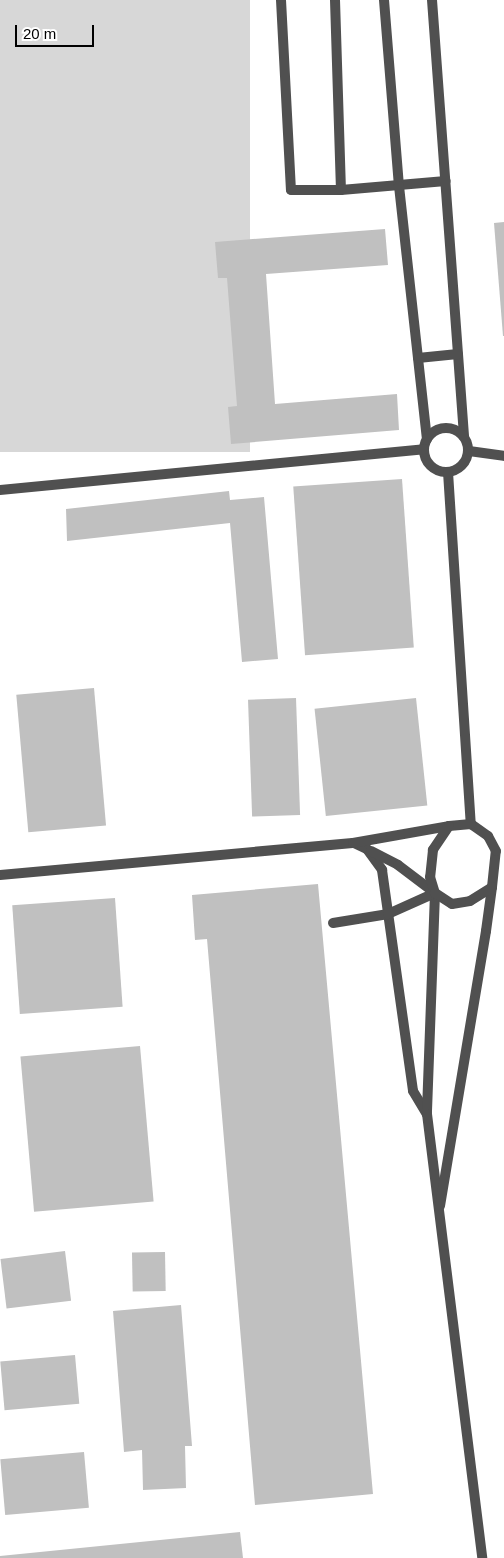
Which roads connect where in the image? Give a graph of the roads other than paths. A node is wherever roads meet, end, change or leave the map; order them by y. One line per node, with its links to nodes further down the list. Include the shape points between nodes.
1 (280, 0): 7 (lane, via 291,190)
2 (335, 0): 7 (lane)
3 (384, 0): 6 (lane)
4 (432, 0): 5 (lane)
5 (446, 181): 6 (lane); 8 (lane)
6 (400, 186): 7 (lane); 9 (lane)
7 (340, 190)
8 (458, 354): 9 (lane); 10 (lane)
9 (418, 358): 11 (lane)
10 (464, 437): 11 (lane, via 453,428 446,428 438,429); 13 (lane)
11 (427, 439): 12 (lane)
12 (424, 449): 15 (lane, via 430,466); 16 (lane)
13 (469, 451): 14 (lane); 15 (lane, via 463,465)
14 (504, 456)
15 (448, 472): 17 (lane)
16 (0, 490)
17 (471, 824): 18 (lane); 22 (lane, via 488,836 496,851)
18 (448, 826): 19 (lane); 23 (lane, via 433,850 430,877)
19 (353, 843): 20 (lane); 21 (lane)
20 (367, 849): 23 (lane, via 398,865); 24 (lane, via 382,870)
21 (0, 874)
22 (492, 887): 23 (lane, via 470,901 452,904); 27 (lane)
23 (435, 893): 24 (lane); 26 (lane)
24 (388, 914): 25 (lane); 26 (lane, via 413,1091)
25 (333, 923)
26 (427, 1114): 27 (lane)
27 (438, 1219): 28 (lane)
28 (482, 1558)

